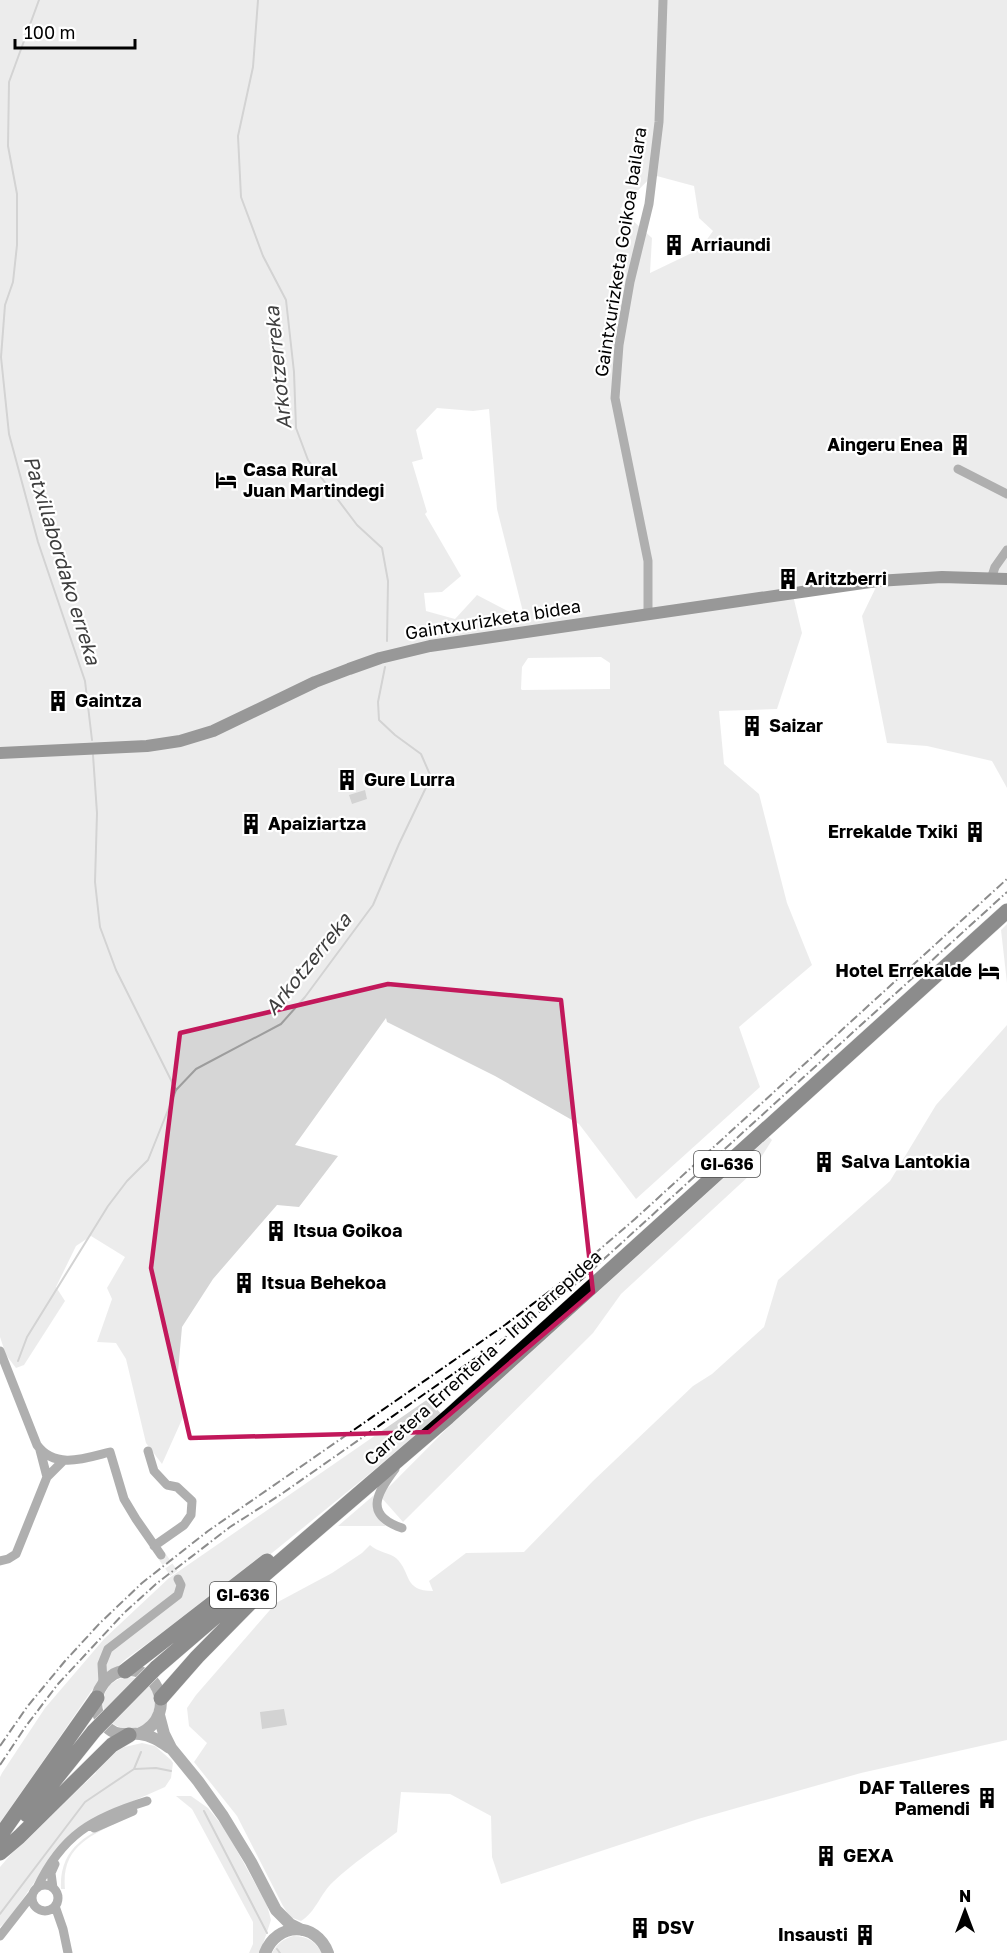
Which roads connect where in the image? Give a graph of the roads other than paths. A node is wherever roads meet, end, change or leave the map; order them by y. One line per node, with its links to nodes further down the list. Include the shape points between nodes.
1 (663, 0): 7 (street, Gaintxurizketa Goikoa bailara, via 659,122 649,204 619,345 615,398 648,561)
2 (958, 469): 3 (street)
3 (1007, 494)
4 (1007, 550): 5 (street)
5 (991, 579): 6 (main road, Gaintxurizketa bidea); 7 (main road, Gaintxurizketa bidea, via 877,581)
6 (1007, 579)
7 (648, 615): 8 (main road, Gaintxurizketa bidea, via 396,653 332,675 213,731 180,741)
8 (0, 753)
9 (1007, 911): 13 (main road, Carretera Errenteria – Irun errepidea / GI-636)
10 (0, 1351): 11 (street)
11 (40, 1450): 14 (street); 15 (street)
12 (148, 1451): 19 (street, via 154,1471 192,1501 191,1515 184,1525)
13 (406, 1454): 16 (main road, Carretera Errenteria – Irun errepidea / GI-636); 18 (street, via 376,1498 382,1519)
14 (63, 1461): 15 (street); 19 (street, via 110,1452 124,1498)
15 (47, 1477): 21 (street, via 16,1554)
16 (350, 1503): 17 (main road, Carretera Errenteria – Irun errepidea / GI-636); 24 (main road, via 334,1509)
17 (329, 1521): 27 (main road, via 326,1530 197,1657); 34 (main road, Carretera Errenteria – Irun errepidea / GI-636, bridge, via 124,1699 94,1731)
18 (402, 1528)
19 (154, 1546): 20 (street)
20 (161, 1556)
21 (0, 1561)
22 (178, 1579): 23 (street, via 178,1595)
23 (106, 1652): 24 (street, via 109,1665); 25 (street)
24 (122, 1671): 25 (street); 27 (street, via 148,1677)
25 (103, 1683): 26 (street)
26 (97, 1698): 29 (street, via 105,1725 114,1732); 33 (main road)
27 (161, 1698): 28 (street)
28 (159, 1715): 29 (street, via 151,1727); 30 (street)
29 (134, 1735): 30 (street); 34 (main road, via 112,1745)
30 (171, 1748): 37 (street, via 223,1816)
31 (126, 1815): 32 (street); 32 (street, via 147,1801); 35 (street, via 94,1828 71,1844 52,1869)
32 (96, 1821): 36 (street, via 65,1844)
33 (0, 1836)
34 (0, 1851)
35 (53, 1888): 36 (street, via 45,1886); 38 (street, via 57,1895)
36 (34, 1892): 38 (street, via 33,1904 39,1910); 40 (street)
37 (272, 1905): 39 (street, via 285,1920); 41 (street, via 275,1923)
38 (55, 1906): 42 (street)
39 (302, 1930): 41 (street, via 282,1933); 43 (street, via 318,1937)
40 (0, 1936)
41 (268, 1947)
42 (68, 1953)
43 (328, 1953)

